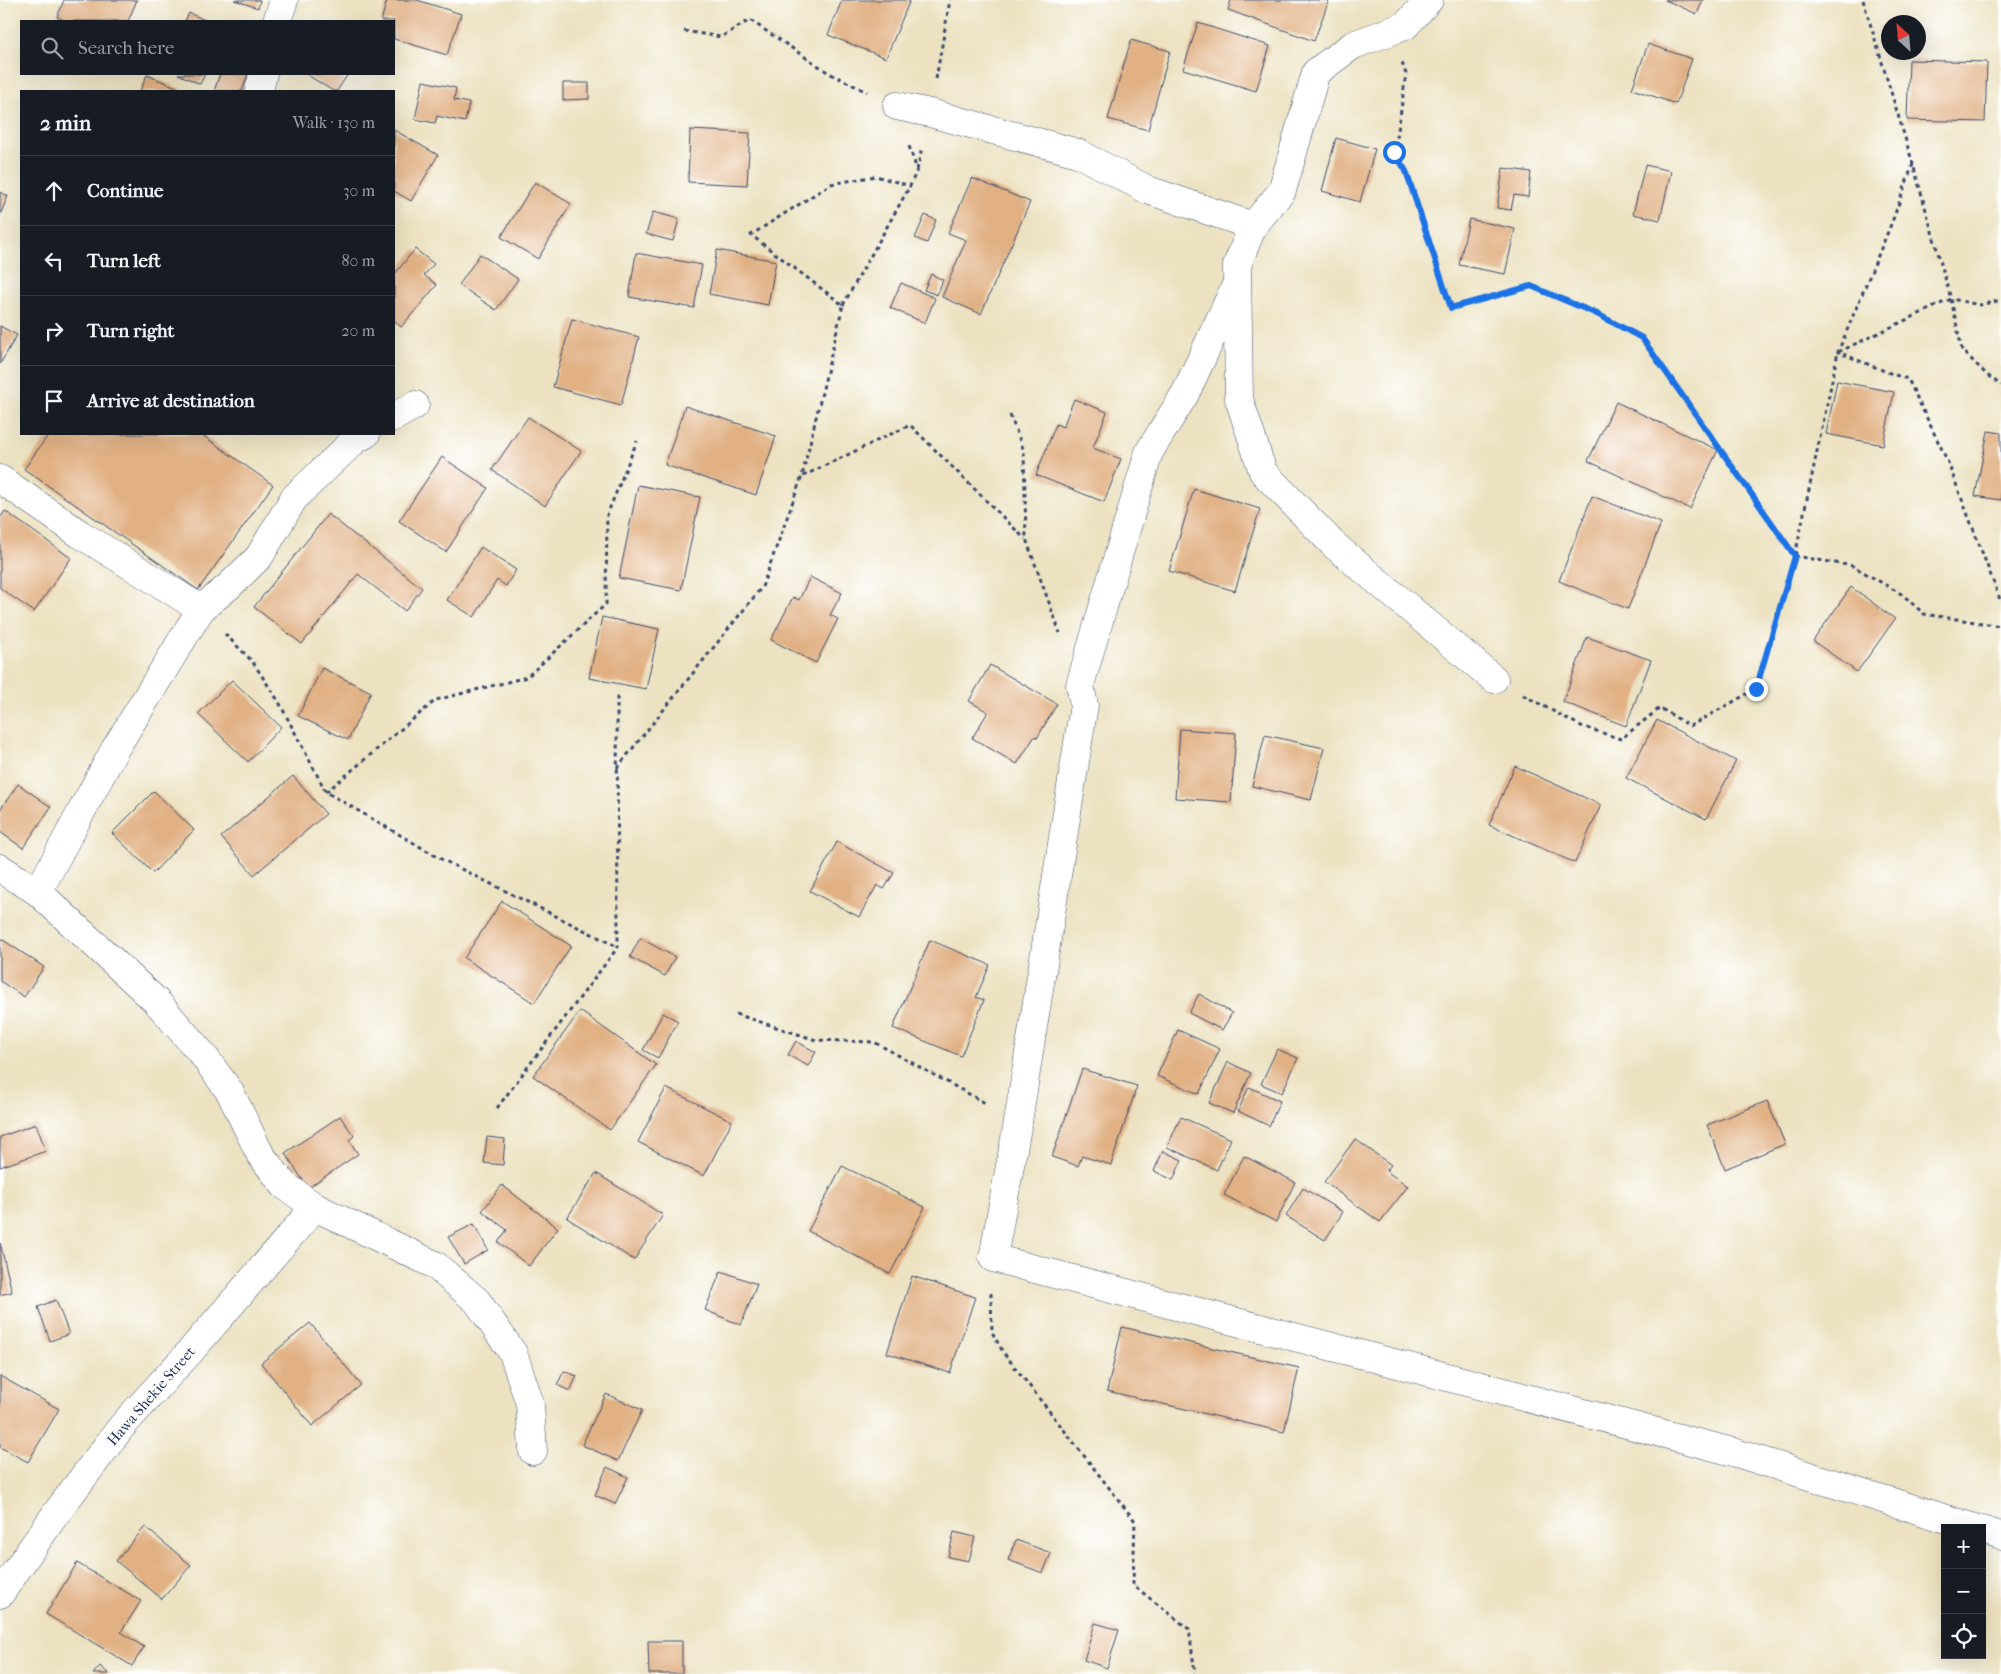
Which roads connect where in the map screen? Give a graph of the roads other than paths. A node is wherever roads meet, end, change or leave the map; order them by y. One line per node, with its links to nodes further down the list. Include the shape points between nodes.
1 (284, 0): 3 (street)
2 (1429, 0): 7 (street, via 1405,26 1354,45 1316,72 1282,191)
3 (277, 20)
4 (263, 75): 5 (street)
5 (259, 90)
6 (897, 106): 7 (street, via 1078,153 1148,190)
7 (1253, 226): 8 (street, via 1237,265)
8 (1236, 285): 12 (street, via 1239,399 1263,472 1334,545); 17 (street, via 1185,394 1149,452 1080,685 1084,706 1018,1122 993,1258 1734,1452)
9 (364, 435): 11 (street, via 294,498 259,557)
10 (0, 479): 11 (street, via 80,534)
11 (201, 609): 14 (street, via 115,748)
12 (1494, 679)
13 (0, 868): 14 (street)
14 (38, 892): 15 (street, via 158,1002 230,1092 260,1154 284,1184)
15 (315, 1207): 16 (street, via 435,1266 476,1301 513,1353 530,1404); 20 (street, Hawa Shekie Street, via 122,1426)
16 (533, 1451)
17 (1963, 1524)
18 (1986, 1531): 19 (street)
19 (2001, 1536)
20 (0, 1594)

